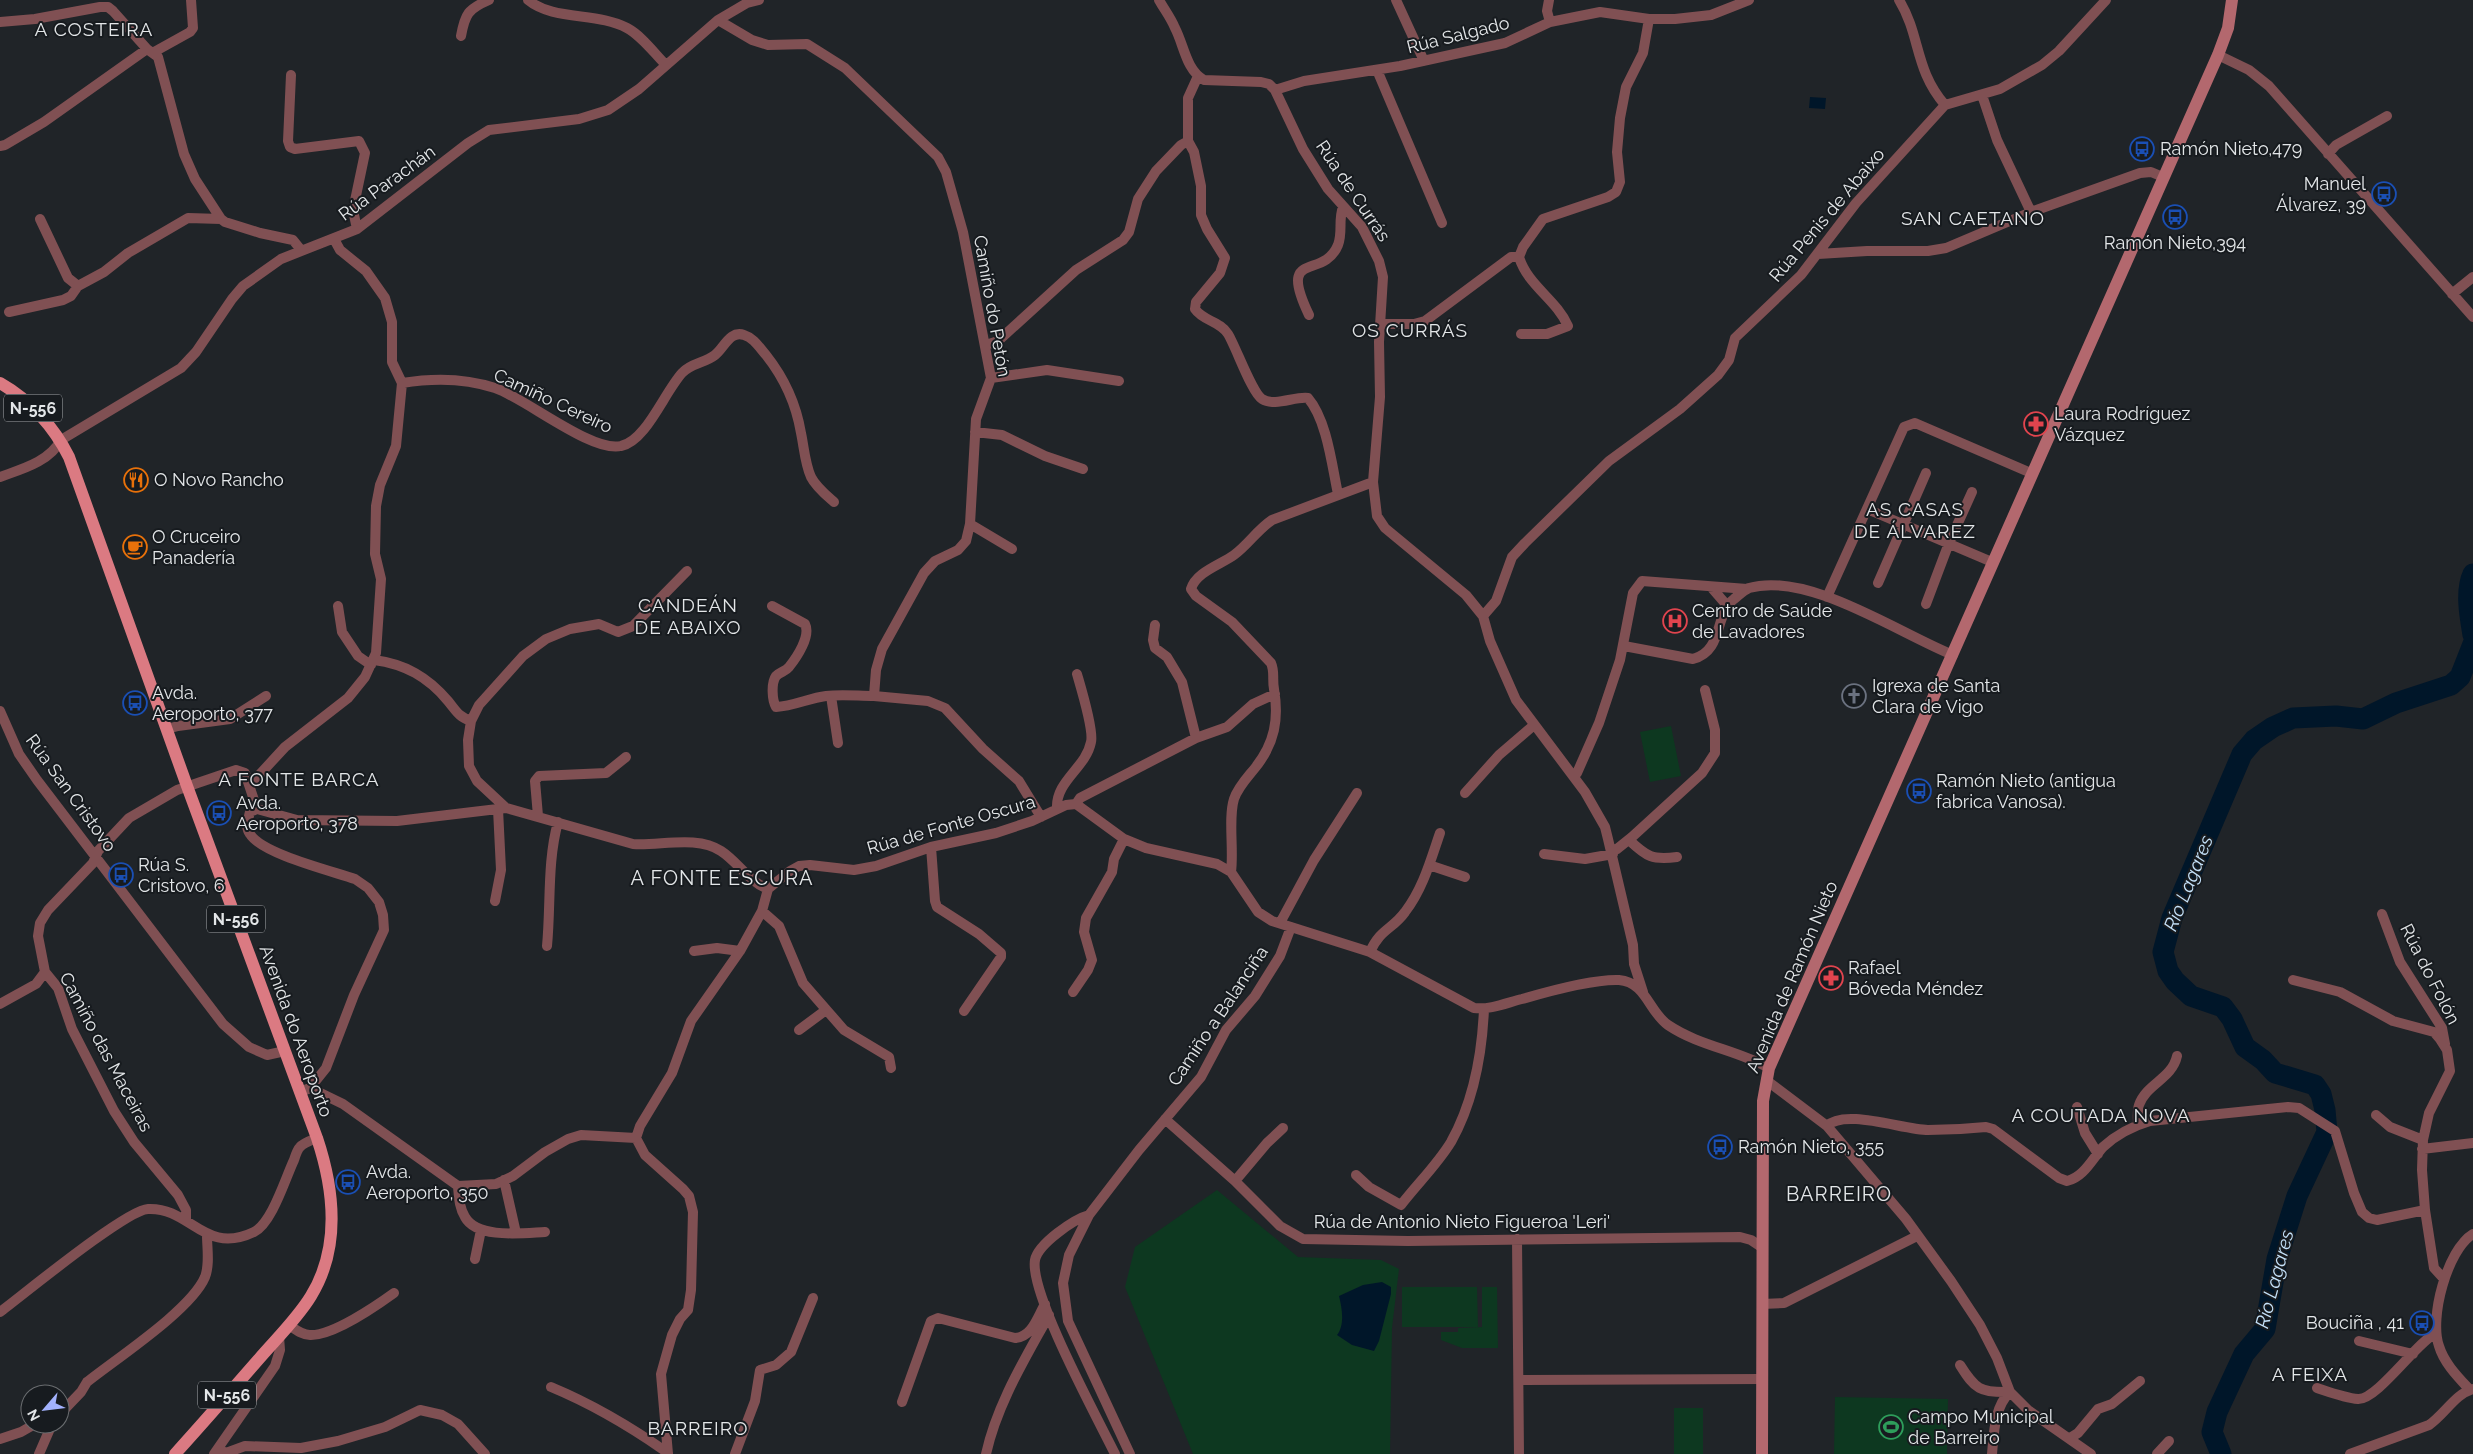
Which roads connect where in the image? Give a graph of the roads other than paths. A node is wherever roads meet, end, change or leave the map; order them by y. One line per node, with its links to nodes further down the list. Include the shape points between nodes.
1 (191, 0): 17 (street, via 193,28 190,32)
2 (489, 0): 16 (street, via 473,7 464,20)
3 (528, 0): 20 (street, via 544,10 613,23 628,29)
4 (759, 0): 12 (street, Rúa Parachán, via 747,3)
5 (1159, 0): 23 (street)
6 (1396, 0): 19 (street)
7 (1548, 0): 15 (street)
8 (1749, 0): 13 (street, Rúa Salgado, via 1711,15)
9 (1899, 0): 26 (street, via 1928,82)
10 (2106, 0): 25 (street, via 2042,65 2000,89)
11 (2232, 0): 18 (main road, Avenida de Ramón Nieto, via 2228,28)
12 (718, 20): 20 (street, Rúa Parachán); 50 (street, Camiño do Petón, via 752,40 768,44 807,44 845,68 938,157 946,172 963,232 979,325)
13 (1649, 20): 15 (street, Rúa Salgado, via 1600,12); 41 (street, via 1643,53 1626,87 1620,118 1617,152 1620,182 1616,192 1543,218)
14 (0, 22): 17 (street, via 108,7)
15 (1550, 22): 19 (street, Rúa Salgado, via 1505,44)
16 (461, 36)
17 (150, 51): 29 (street, via 44,122); 35 (street, via 158,57 189,166)
18 (2218, 55): 30 (street, via 2259,76); 31 (main road, Avenida de Ramón Nieto)
19 (1424, 61): 21 (street, Rúa Salgado)
20 (666, 65): 37 (street, Rúa Parachán, via 608,110 579,119 489,130)
21 (1377, 70): 24 (street, Rúa Salgado, via 1304,81); 36 (street)
22 (291, 75): 37 (street, via 290,147 359,141 363,146 365,153 353,210)
23 (1198, 76): 24 (street, via 1204,80 1261,82); 28 (street, via 1188,98)
24 (1275, 90): 32 (street, Rúa de Currás, via 1303,149)
25 (1982, 95): 26 (street); 33 (street, via 1997,140)
26 (1945, 105): 40 (street, Rúa Penis de Abaixo, via 1856,204)
27 (2387, 116): 30 (street, via 2336,145)
28 (1188, 141): 50 (street, via 1156,172 1138,199 1129,232 1123,240 1087,262 998,341); 63 (street, via 1194,152 1201,186 1201,215 1225,258 1220,273 1196,302 1195,309 1223,326 1262,399 1271,402 1302,397 1313,404 1325,434)
29 (0, 146)
30 (2328, 154): 44 (street)
31 (2164, 177): 33 (street, via 2151,172 2140,173); 59 (main road, Avenida de Ramón Nieto)
32 (1343, 207): 46 (street, via 1339,216 1341,233 1338,246 1331,256 1303,269 1298,275 1297,285); 48 (street, Rúa de Currás, via 1362,227 1379,262 1383,278)
33 (2031, 212): 40 (street, via 1946,248)
34 (40, 219): 43 (street, via 68,278)
35 (221, 219): 39 (street, via 292,240); 43 (street, via 188,218)
36 (1442, 224)
37 (357, 229): 38 (street, Rúa Parachán)
38 (334, 240): 39 (street, Rúa Parachán); 54 (street, via 340,250 366,271 385,298 392,322 392,362)
39 (301, 250): 56 (street, Rúa Parachán, via 281,259 243,286 181,368)
40 (1818, 254): 80 (street, Rúa Penis de Abaixo, via 1735,338 1729,360 1718,375 1680,409 1609,462 1525,543 1512,558 1496,600)
41 (1519, 256): 48 (street, via 1511,257 1425,321); 49 (street, via 1538,290 1562,312 1568,326 1547,334)
42 (2473, 277): 44 (street)
43 (78, 286): 45 (street, via 64,300)
44 (2452, 294): 47 (street)
45 (9, 312)
46 (1309, 315)
47 (2473, 318)
48 (1380, 324): 61 (street, Rúa de Currás, via 1380,396)
49 (1520, 334)
50 (986, 345): 51 (street, Camiño do Petón)
51 (991, 378): 52 (street, via 1047,370); 55 (street, Camiño do Petón, via 976,420)
52 (1119, 381)
53 (0, 383): 56 (main road, Avenida do Aeroporto / N-556, via 22,398)
54 (402, 383): 64 (street, Camiño Cereiro, via 455,380 496,389 570,430 606,446 620,447 634,442 641,434 683,372 717,354 737,333 754,340 782,375 800,426 810,475); 84 (street, via 396,446 380,485 376,506 375,554 381,579)
55 (976, 432): 57 (street, via 1002,435 1045,456); 66 (street, Camiño do Petón)
56 (60, 440): 60 (street, Rúa Parachán, via 54,452); 94 (main road, Avenida do Aeroporto / N-556, via 78,477)
57 (1084, 469)
58 (1926, 473): 67 (street)
59 (2031, 473): 65 (street, via 1915,423 1904,427); 70 (main road, Avenida de Ramón Nieto)
60 (0, 478)
61 (1373, 482): 63 (street); 80 (street, Rúa de Currás, via 1380,522 1466,595)
62 (1972, 492): 68 (street)
63 (1338, 494): 87 (street, via 1272,520 1238,552 1199,576 1193,584 1196,596 1232,622 1271,663 1275,671)
64 (834, 502)
65 (1868, 508): 67 (street); 75 (street)
66 (970, 524): 69 (street); 90 (street, Camiño do Petón, via 966,542 930,566 882,648)
67 (1904, 524): 68 (street); 72 (street)
68 (1949, 543): 70 (street); 76 (street)
69 (1012, 549)
70 (1992, 562): 83 (main road, Avenida de Ramón Nieto)
71 (687, 571): 92 (street, via 633,626 618,632 599,624 570,629 546,639 523,656 488,692)
72 (1878, 583)
73 (1711, 587): 74 (street); 79 (street); 82 (street, via 1642,581 1633,593)
74 (1747, 589): 75 (street, via 1778,584); 79 (street)
75 (1827, 597): 83 (street)
76 (1926, 604)
77 (338, 606): 84 (street, via 342,632 358,656)
78 (772, 606): 89 (street, via 805,624 808,630 788,668 774,680 773,702 776,707)
79 (1726, 609): 82 (street, via 1713,643 1702,656 1693,659)
80 (1483, 616): 93 (street, via 1506,680)
81 (1155, 625): 95 (street, via 1155,648 1167,657 1182,682)
82 (1624, 646): 98 (street, via 1599,723 1577,773)
83 (1953, 655): 146 (main road, Avenida de Ramón Nieto)
84 (373, 662): 92 (street, via 390,662 420,674 444,696 460,717); 99 (street, via 365,678 348,698 285,747)
85 (1078, 674): 106 (street, via 1092,740 1060,789)
86 (1705, 690): 112 (street, via 1715,730 1715,753 1702,773)
87 (1275, 694): 95 (street, via 1253,704 1227,727); 119 (street, via 1275,734 1233,801)
88 (266, 696): 94 (street, via 230,719)
89 (831, 696): 90 (street); 96 (street)
90 (874, 696): 108 (street, via 928,701 945,708 983,749 1019,781)
91 (0, 711): 116 (street, Rúa San Cristovo, via 19,754)
92 (472, 721): 104 (street, via 468,740 469,766 477,781)
93 (1534, 725): 98 (street); 102 (street, via 1498,755)
94 (167, 729): 100 (main road, Avenida do Aeroporto / N-556)
95 (1196, 738): 103 (street, via 1080,798)
96 (838, 743)
97 (626, 757): 107 (street, via 606,773 539,776 535,781)
98 (1573, 775): 114 (street, via 1605,827)
99 (250, 785): 100 (street, Camiño das Maceiras, via 244,773 236,770); 105 (street)
100 (187, 786): 116 (street, Camiño das Maceiras, via 129,818); 143 (main road, Avenida do Aeroporto / N-556)
101 (1357, 793): 125 (street, via 1314,860)
102 (1465, 793)
103 (1076, 804): 106 (street, Rúa de Fonte Oscura); 111 (street)
104 (502, 808): 105 (street, via 397,821 297,820); 107 (street); 122 (street, via 501,870)
105 (257, 809): 147 (street, via 250,812 247,825 250,835 264,848 355,879 379,902 383,915 384,930 326,1068)
106 (1057, 809): 108 (street, Rúa de Fonte Oscura)
107 (538, 816): 109 (street)
108 (1041, 817): 113 (street, Rúa de Fonte Oscura, via 996,833)
109 (558, 822): 121 (street, via 633,844 695,842 719,849 759,885); 127 (street, via 551,863)
110 (1440, 833): 118 (street)
111 (1124, 839): 119 (street, via 1146,848 1217,864); 135 (street, via 1114,859 1112,872 1086,918 1084,932 1092,960)
112 (1629, 840): 114 (street); 117 (street, via 1647,856 1659,860)
113 (931, 847): 121 (street, Rúa de Fonte Oscura, via 854,870 800,866); 140 (street, via 937,906 1001,953)
114 (1612, 852): 115 (street, via 1585,859); 131 (street, via 1634,945)
115 (1544, 854)
116 (96, 857): 132 (street, Camiño das Maceiras, via 40,923 38,936); 143 (street, Rúa San Cristovo, via 223,1024 249,1047 267,1055)
117 (1677, 857)
118 (1429, 865): 120 (street); 130 (street, via 1406,911 1382,931)
119 (1231, 872): 125 (street, via 1258,912)
120 (1465, 877)
121 (768, 889): 123 (street)
122 (495, 901)
123 (762, 911): 129 (street); 139 (street, via 779,926 803,983)
124 (2382, 914): 142 (street, Rúa do Folón, via 2400,962 2442,1028)
125 (1280, 923): 126 (street)
126 (1291, 928): 130 (street); 150 (street, Camiño a Balanciña, via 1280,956 1255,996 1226,1030 1193,1088)
127 (547, 946)
128 (694, 951): 129 (street, via 718,948)
129 (740, 951): 155 (street, via 692,1021 672,1073)
130 (1370, 952): 138 (street, via 1462,1004)
131 (1634, 964): 133 (street); 136 (street)
132 (46, 972): 137 (street, Camiño das Maceiras, via 36,984); 165 (street, Camiño das Maceiras, via 58,988 72,1029 114,1111 134,1142 178,1196 186,1210)
133 (1620, 980): 136 (street); 138 (street, via 1549,991)
134 (2294, 980): 142 (street, Rúa do Folón, via 2340,992 2393,1021 2434,1032)
135 (1073, 992)
136 (1644, 993): 146 (street, via 1666,1023 1685,1036 1752,1060)
137 (0, 1004)
138 (1484, 1009): 159 (street, via 1480,1058 1469,1100 1450,1142 1424,1178 1401,1205)
139 (826, 1010): 141 (street); 145 (street, via 844,1030 890,1057)
140 (964, 1011)
141 (799, 1030)
142 (2447, 1050): 157 (street, Rúa do Folón, via 2450,1071 2429,1114)
143 (285, 1051): 147 (main road, Avenida do Aeroporto / N-556)
144 (2176, 1056): 151 (street, via 2174,1067 2143,1096 2138,1107)
145 (891, 1068)
146 (1768, 1074): 152 (street); 173 (main road, Avenida de Ramón Nieto, via 1764,1101)
147 (305, 1090): 154 (main road, Avenida do Aeroporto / N-556); 162 (street, via 343,1104)
148 (2076, 1107): 158 (street, via 2085,1133)
149 (2376, 1115): 157 (street, via 2390,1127)
150 (1165, 1119): 161 (street, Rúa de Antonio Nieto Figueroa 'Leri'); 164 (street)
151 (2138, 1125): 158 (street, via 2113,1139); 163 (street, via 2288,1106 2299,1108 2335,1131 2354,1193 2362,1212 2369,1218 2377,1220)
152 (1827, 1126): 158 (street, via 1833,1121 1849,1119 1918,1129 1986,1127 2067,1181 2079,1176); 171 (street)
153 (1282, 1128): 161 (street)
154 (317, 1138): 170 (street, via 300,1146 268,1216 256,1231 228,1239); 182 (main road, Avenida do Aeroporto / N-556, via 331,1192 331,1239 312,1294)
155 (636, 1138): 160 (street, via 581,1136 568,1139); 205 (street, via 645,1155 689,1196 692,1212 688,1310 672,1335 661,1374)
156 (2473, 1143): 157 (street)
157 (2423, 1144): 163 (street, Rúa do Folón)
158 (2098, 1154)
159 (1356, 1176)
160 (504, 1180): 162 (street, via 482,1186); 168 (street)
161 (1235, 1181): 172 (street, Rúa de Antonio Nieto Figueroa 'Leri', via 1280,1226 1303,1238)
162 (458, 1186): 166 (street, via 465,1218)
163 (2425, 1210): 175 (street, Rúa do Folón, via 2434,1268)
164 (1089, 1215): 178 (street, via 1071,1222 1035,1259 1034,1271); 212 (street, via 1079,1231 1065,1269 1065,1310 1076,1343)
165 (186, 1220): 170 (street); 180 (street, via 158,1210 141,1210 84,1248)
166 (481, 1230): 168 (street); 174 (street)
167 (545, 1232): 168 (street)
168 (516, 1233)
169 (2473, 1234): 175 (street, via 2461,1247)
170 (207, 1235): 191 (street, via 206,1272 191,1297)
171 (1917, 1236): 179 (street, via 1784,1303); 195 (street, via 1980,1325)
172 (1517, 1239): 173 (street, Rúa de Antonio Nieto Figueroa 'Leri', via 1740,1237); 189 (street)
173 (1763, 1248): 179 (main road, Avenida de Ramón Nieto)
174 (476, 1259)
175 (2444, 1279): 183 (street)
176 (394, 1293): 182 (street, via 365,1314 311,1335)
177 (813, 1298): 209 (street, via 791,1352 776,1365 760,1370 755,1401)
178 (1045, 1304): 181 (street); 197 (street, via 1023,1338 938,1318 931,1321)
179 (1762, 1304): 188 (main road, Avenida de Ramón Nieto)
180 (0, 1312)
181 (1049, 1315): 210 (street, via 1017,1374); 211 (street)
182 (289, 1325): 184 (main road, Avenida do Aeroporto / N-556)
183 (2436, 1333): 186 (street, via 2426,1337); 194 (street, via 2445,1359)
184 (279, 1337): 204 (street, via 280,1350 274,1366); 207 (main road, Avenida do Aeroporto / N-556)
185 (2359, 1341): 186 (street)
186 (2412, 1354): 193 (street, via 2368,1397 2359,1399)
187 (1960, 1365): 195 (street, via 1979,1389)
188 (1762, 1379): 189 (street); 214 (main road, Avenida de Ramón Nieto)
189 (1519, 1380): 213 (street)
190 (2140, 1381): 201 (street, via 2112,1404 2098,1409)
191 (87, 1382): 196 (street); 198 (street)
192 (551, 1387): 205 (street, via 580,1399)
193 (2317, 1388)
194 (2472, 1389): 218 (street, via 2462,1394 2429,1425)
195 (2010, 1392): 201 (street, via 2028,1410); 215 (street, via 2001,1402)
196 (70, 1396)
197 (902, 1402)
198 (70, 1404)
199 (20, 1432): 202 (street)
200 (48, 1434): 206 (street)
201 (2070, 1438): 216 (street)
202 (0, 1439)
203 (2168, 1441): 217 (street)
204 (216, 1451): 208 (street, via 226,1452 245,1446 301,1448 324,1444 386,1426 420,1410 442,1415 458,1424)
205 (668, 1453)
206 (39, 1454)
207 (175, 1454)
208 (486, 1454)
209 (735, 1454)
210 (986, 1454)
211 (1115, 1454)
212 (1130, 1454)
213 (1518, 1454)
214 (1762, 1454)
215 (1992, 1454)
216 (2091, 1454)
217 (2157, 1454)
218 (2350, 1454)

